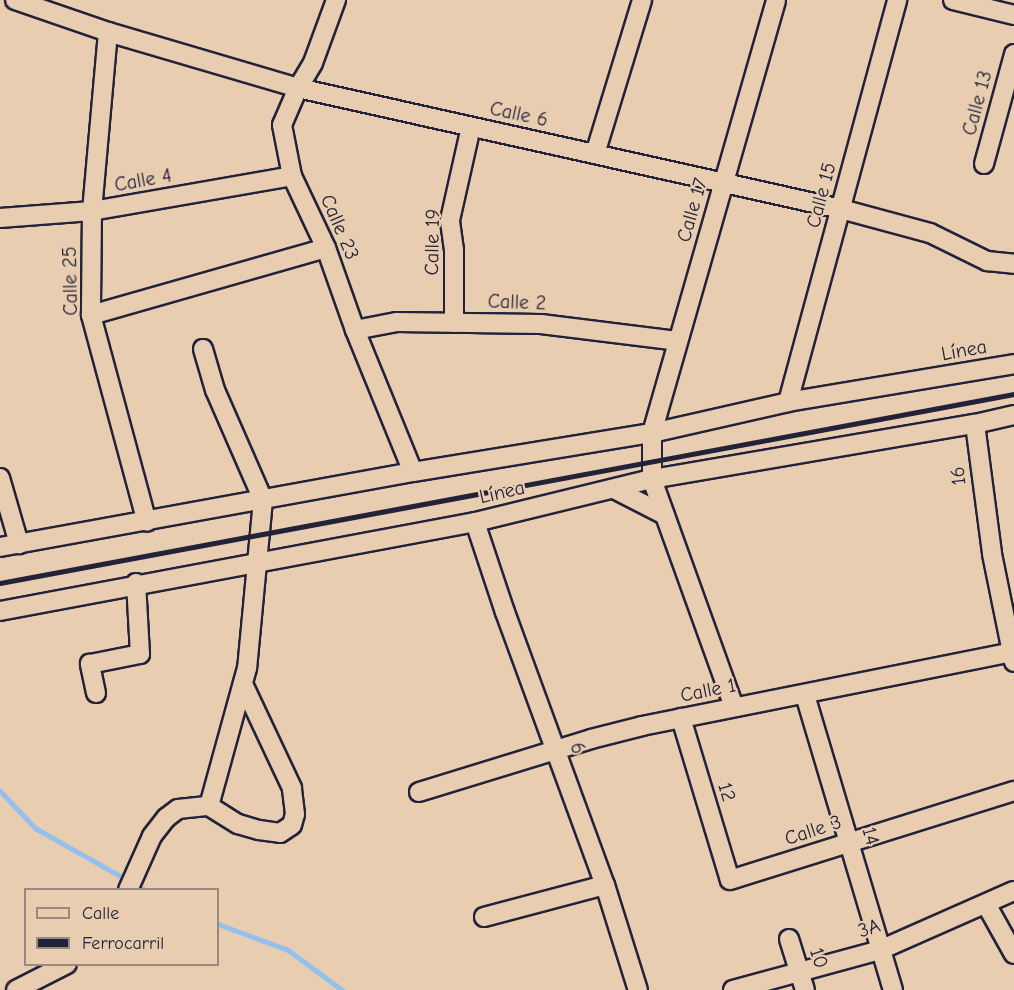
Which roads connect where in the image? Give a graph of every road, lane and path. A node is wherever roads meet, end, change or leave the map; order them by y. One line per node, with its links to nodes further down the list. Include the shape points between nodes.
1 (15, 0): 8 (street, Calle 6)
2 (336, 0): 10 (street, Calle 23, via 313,63)
3 (642, 0): 12 (street)
4 (776, 0): 15 (street, Calle 17)
5 (897, 0): 16 (street, Calle 15)
6 (953, 0): 7 (street)
7 (1014, 15)
8 (108, 32): 10 (street, Calle 6); 17 (street, Calle 25)
9 (1014, 54): 13 (street, Calle 13)
10 (298, 88): 11 (street, Calle 6); 14 (street, Calle 23, via 282,125)
11 (471, 127): 12 (street, Calle 6); 22 (street, Calle 19, via 450,220)
12 (595, 154): 15 (street, Calle 6)
13 (984, 164)
14 (292, 176): 17 (street, Calle 4); 19 (street, Calle 23)
15 (722, 184): 16 (street, Calle 6); 24 (street, Calle 17)
16 (841, 209): 20 (street, Calle 6, via 930,232 987,261); 27 (street, Calle 15)
17 (92, 211): 18 (street, Calle 4); 21 (street, Calle 25)
18 (0, 218)
19 (326, 248): 21 (street); 23 (street, Calle 23)
20 (1014, 264)
21 (91, 315): 37 (street, Calle 25)
22 (454, 323): 23 (street, Calle 2, via 397,321); 24 (street, Calle 2, via 541,324)
23 (355, 330): 31 (street, Calle 23)
24 (677, 341): 30 (street, Calle 17)
25 (202, 349): 35 (street, via 222,407)
26 (1014, 364): 27 (street, Línea)
27 (788, 402): 30 (street, Línea)
28 (1014, 415): 29 (street, Línea)
29 (975, 424): 33 (street, Línea); 44 (street, 16, via 992,554)
30 (652, 433): 31 (street, Línea); 33 (street)
31 (413, 472): 35 (street, Línea)
32 (0, 478): 39 (street)
33 (652, 479): 34 (street, Línea); 36 (street)
34 (614, 489): 36 (street); 38 (street, Línea)
35 (263, 500): 37 (street, Línea); 41 (street)
36 (665, 515): 48 (street)
37 (147, 522): 39 (street, Línea)
38 (475, 522): 41 (street, Línea); 50 (street, 6)
39 (19, 544): 40 (street, Línea)
40 (0, 547)
41 (256, 565): 42 (street, Línea); 45 (street)
42 (136, 583): 43 (street, Línea); 46 (street, via 140,654 90,664)
43 (0, 610)
44 (1013, 656): 47 (street, Calle 1)
45 (243, 684): 53 (street); 53 (street, via 292,788 292,825 280,832 238,824)
46 (96, 693)
47 (805, 695): 48 (street, Calle 1); 54 (street, 14)
48 (734, 707): 49 (street, Calle 1)
49 (681, 718): 50 (street, Calle 1, via 591,739); 55 (street, 12)
50 (555, 752): 52 (street, Calle 1); 56 (street, 6)
51 (1014, 791): 54 (street, Calle 3)
52 (419, 792)
53 (209, 806): 57 (street, via 178,809 166,818 152,836)
54 (849, 842): 55 (street, Calle 3); 62 (street, 14)
55 (730, 880)
56 (605, 885): 60 (street); 67 (street, 6)
57 (129, 888)
58 (1014, 891): 59 (street, 3A)
59 (986, 904): 62 (street, 3A); 63 (street)
60 (484, 917)
61 (789, 939): 65 (street, 10)
62 (880, 950): 65 (street, 3A); 69 (street, 14)
63 (1014, 954)
64 (63, 966): 66 (street)
65 (803, 981): 68 (street, 3A)
66 (16, 990)
67 (638, 990)
68 (733, 990)
69 (893, 990)

